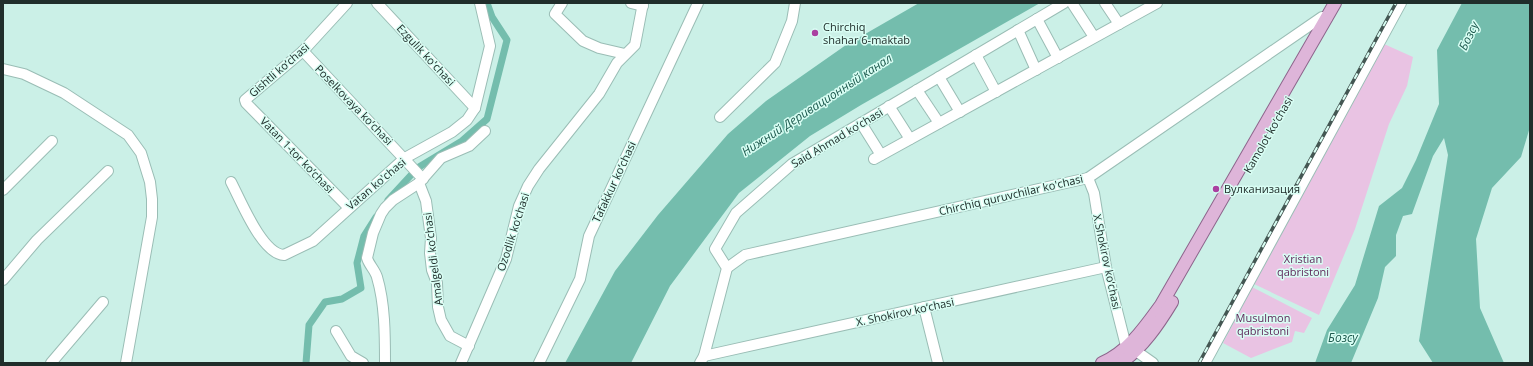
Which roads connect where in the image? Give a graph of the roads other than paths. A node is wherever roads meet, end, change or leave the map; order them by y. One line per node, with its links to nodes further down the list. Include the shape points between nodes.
1 (347, 3): 21 (street, Gishtli ko‘chasi)
2 (377, 3): 32 (street, Ezgulik ko'chasi)
3 (480, 3): 32 (street, Vatan ko'chasi, via 490,46)
4 (562, 3): 22 (street, via 554,14 583,41)
5 (632, 3): 15 (street, Ozodlik ko‘chasi)
6 (698, 3): 61 (street, Tafakkur ko‘chasi, via 589,236 580,280)
7 (795, 3): 34 (street, via 792,21 775,63)
8 (1064, 3): 17 (street, Said Ahmad ko‘chasi)
9 (1072, 3): 20 (street)
10 (1105, 3): 18 (street)
11 (1157, 3): 18 (street)
12 (1335, 3): 16 (main road)
13 (1344, 3): 54 (main road, Kamolot ko‘chasi, via 1162,319)
14 (1401, 3): 66 (street)
15 (643, 4): 22 (street, Ozodlik ko‘chasi, via 635,45)
16 (1327, 18): 42 (street, Chirchiq quruvchilar ko'chasi, via 1322,17); 54 (main road, via 1165,299)
17 (1037, 19): 19 (street, Said Ahmad ko‘chasi); 24 (street)
18 (1119, 24): 20 (street)
19 (1018, 30): 23 (street, Said Ahmad ko‘chasi); 26 (street)
20 (1094, 38): 24 (street)
21 (303, 51): 30 (street, Gishtli ko‘chasi, via 247,98); 40 (street, Poselkovaya ko‘chasi)
22 (625, 54): 53 (street, Ozodlik ko‘chasi, via 599,94 528,186 519,206 506,259)
23 (976, 55): 27 (street, Said Ahmad ko‘chasi); 29 (street)
24 (1058, 58): 26 (street)
25 (3, 69): 57 (street, via 24,74 64,92 128,135 141,153 150,182 152,217)
26 (1036, 70): 29 (street)
27 (939, 77): 28 (street, Said Ahmad ko‘chasi); 33 (street)
28 (917, 90): 31 (street, Said Ahmad ko‘chasi); 36 (street)
29 (996, 92): 33 (street)
30 (246, 103): 46 (street, Vatan 1-tor ko‘chasi)
31 (889, 106): 35 (street, Said Ahmad ko‘chasi); 38 (street)
32 (475, 108): 40 (street, Vatan ko'chasi, via 467,120 452,132)
33 (960, 112): 36 (street)
34 (720, 116)
35 (861, 123): 38 (street, via 878,157); 48 (street, Said Ahmad ko‘chasi, via 792,164 736,213 715,249)
36 (939, 123): 38 (street)
37 (485, 131): 43 (street, via 469,146 441,158)
38 (910, 140)
39 (52, 141): 45 (street)
40 (405, 158): 43 (street, Poselkovaya ko‘chasi); 46 (street, Vatan ko'chasi)
41 (108, 171): 49 (street, via 37,240)
42 (1088, 178): 47 (street, X.Shokirov ko‘chasi, via 1094,193); 48 (street, Chirchiq quruvchilar ko'chasi, via 745,255)
43 (421, 181): 53 (street, Amalgeldi ko‘chasi, via 426,201 432,270 437,283 441,320 450,336); 59 (street, via 385,208 378,219 367,254 368,262 376,275 380,296)
44 (231, 182): 46 (street, Vatan ko'chasi, via 262,239 279,255 313,241)
45 (3, 190)
46 (348, 207)
47 (1106, 267): 51 (street, X. Shokirov ko‘chasi); 54 (street, X.Shokirov ko‘chasi)
48 (727, 268): 55 (street)
49 (3, 280)
50 (103, 302): 56 (street)
51 (924, 307): 55 (street, X. Shokirov ko‘chasi); 62 (street)
52 (336, 331): 58 (street, via 351,356)
53 (469, 346): 60 (street, Ozodlik ko‘chasi)
54 (1131, 349): 63 (main road); 64 (main road, Kamolot ko‘chasi); 65 (street)
55 (702, 359)
56 (51, 363)
57 (126, 363)
58 (364, 363)
59 (385, 363)
60 (461, 363)
61 (539, 363)
62 (938, 363)
63 (1102, 363)
64 (1120, 363)
65 (1153, 363)
66 (1205, 363)

